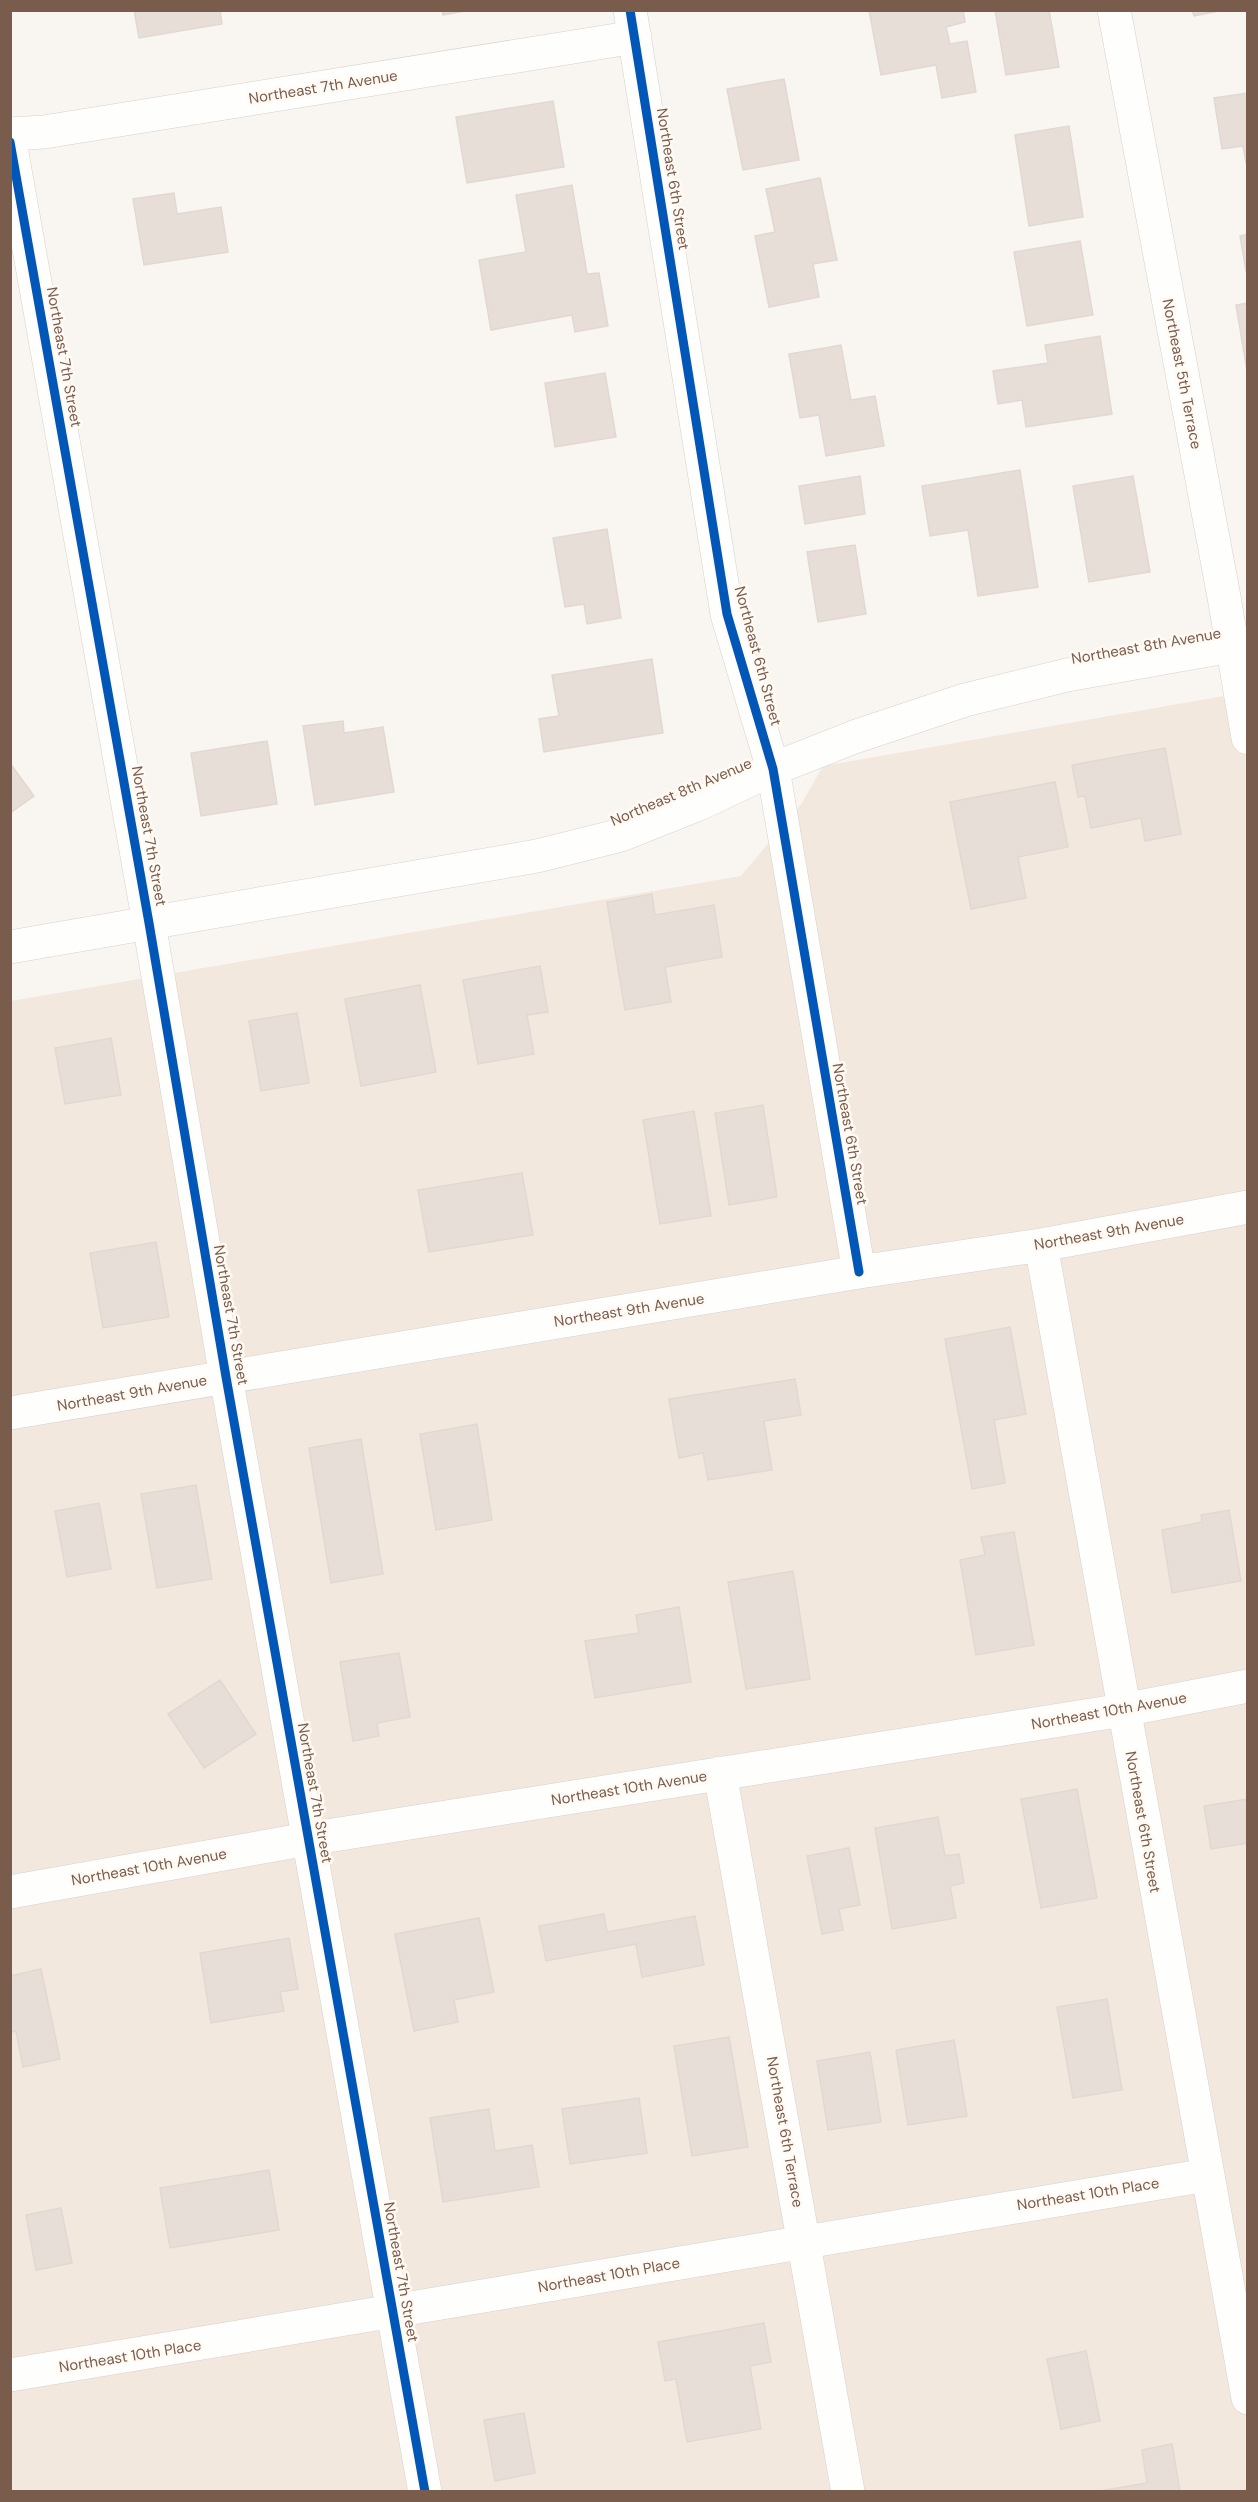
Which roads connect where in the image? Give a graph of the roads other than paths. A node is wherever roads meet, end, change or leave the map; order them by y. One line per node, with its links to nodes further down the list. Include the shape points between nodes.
1 (1114, 10): 5 (street, Northeast 5th Terrace)
2 (633, 24): 3 (street, Northeast 7th Avenue, via 55,130); 7 (street, Northeast 6th Street, via 728,614)
3 (10, 134)
4 (10, 142): 8 (street, Northeast 7th Street)
5 (1240, 645): 6 (street, Northeast 5th Terrace); 7 (street, Northeast 8th Avenue, via 1067,675 965,700)
6 (1248, 738)
7 (773, 769): 8 (street, Northeast 8th Avenue, via 621,835 537,856); 12 (street, Northeast 6th Street)
8 (149, 923): 9 (street, Northeast 8th Avenue); 13 (street, Northeast 7th Street)
9 (10, 947)
10 (1248, 1207): 11 (street, Northeast 9th Avenue)
11 (1041, 1245): 12 (street, Northeast 9th Avenue); 16 (street, Northeast 6th Street)
12 (859, 1272): 13 (street, Northeast 9th Avenue)
13 (226, 1377): 14 (street, Northeast 9th Avenue); 18 (street, Northeast 7th Street)
14 (10, 1413)
15 (1248, 1686): 16 (street, Northeast 10th Avenue)
16 (1123, 1710): 17 (street, Northeast 10th Avenue); 20 (street, Northeast 6th Street)
17 (720, 1773): 18 (street, Northeast 10th Avenue); 21 (street, Northeast 6th Terrace)
18 (308, 1839): 19 (street, Northeast 10th Avenue); 22 (street, Northeast 7th Street)
19 (10, 1892)
20 (1207, 2175): 21 (street, Northeast 10th Place); 24 (street, Northeast 6th Street)
21 (804, 2241): 22 (street, Northeast 10th Place); 26 (street, Northeast 6th Terrace)
22 (393, 2313): 23 (street, Northeast 10th Place); 25 (street, Northeast 7th Street)
23 (10, 2375)
24 (1248, 2398)
25 (425, 2492)
26 (848, 2492)

